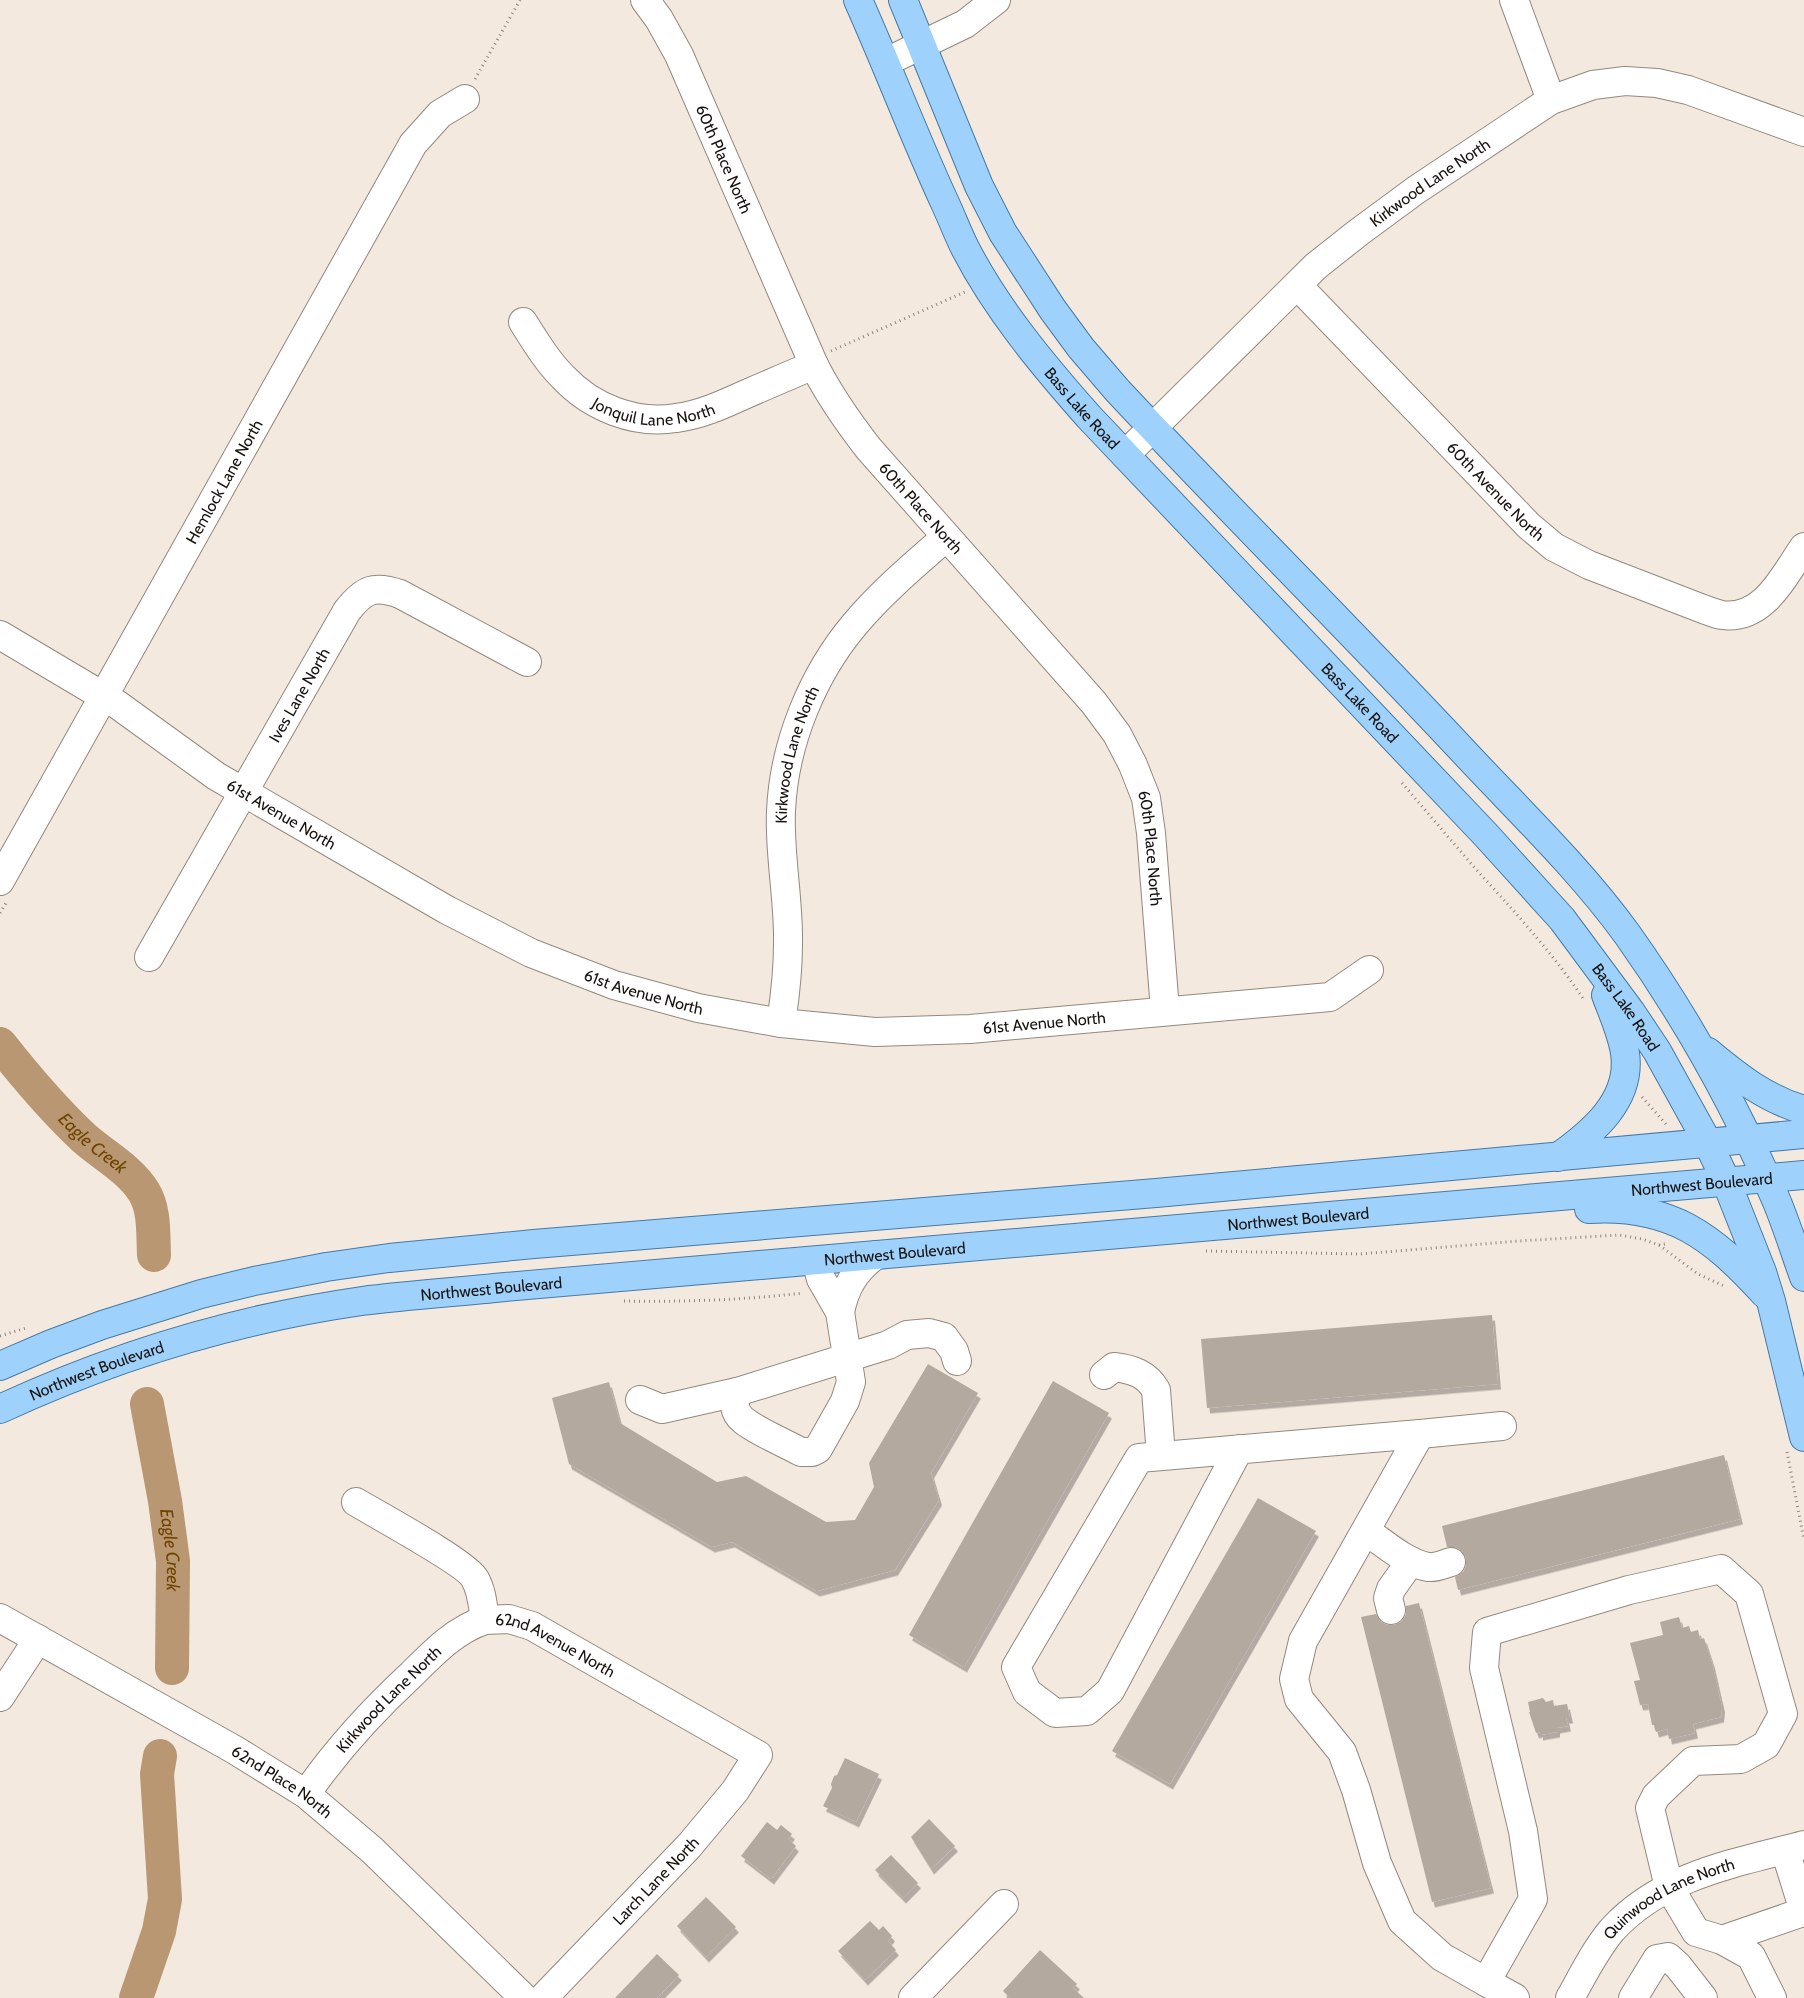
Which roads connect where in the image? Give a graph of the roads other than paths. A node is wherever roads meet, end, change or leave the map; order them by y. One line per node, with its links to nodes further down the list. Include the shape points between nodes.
1 (645, 0): 13 (street, 60th Place North, via 679,55)
2 (858, 0): 7 (main road, Bass Lake Road)
3 (903, 0): 6 (main road)
4 (996, 0): 6 (street, via 965,24)
5 (1514, 0): 9 (street)
6 (922, 46): 7 (street); 14 (main road, via 979,186 1003,233 1081,348)
7 (886, 62): 15 (main road, Bass Lake Road, via 928,168 965,248 991,292 1053,376)
8 (466, 99): 20 (street, Hemlock Lane North, via 440,114 413,144)
9 (1551, 100): 10 (street, Kirkwood Lane North, via 1593,85 1657,83 1688,90); 11 (street, Kirkwood Lane North, via 1416,190 1316,266)
10 (1804, 132)
11 (1298, 286): 14 (street, Kirkwood Lane North); 17 (street, 60th Avenue North, via 1511,509 1554,547 1589,565 1723,615 1746,613 1762,604)
12 (522, 322): 13 (street, Jonquil Lane North, via 563,378 585,397 614,412 645,418 675,419 706,412)
13 (814, 365): 16 (street, 60th Place North, via 846,421)
14 (1152, 428): 15 (street, Kirkwood Lane North); 28 (main road, via 1447,733 1569,865 1626,933)
15 (1125, 455): 24 (main road, Bass Lake Road, via 1485,834)
16 (945, 538): 26 (street, 60th Place North, via 1094,703 1117,734 1133,765 1146,798 1151,833); 27 (street, Kirkwood Lane North, via 889,588 854,625 826,666 802,714 787,757 781,811 788,943)
17 (1804, 547)
18 (0, 635): 20 (street, 61st Avenue North)
19 (526, 662): 21 (street, Ives Lane North, via 400,594 383,588 358,596 347,610)
20 (104, 697): 21 (street, 61st Avenue North); 22 (street, Hemlock Lane North)
21 (244, 793): 23 (street, Ives Lane North); 27 (street, 61st Avenue North, via 446,910 531,953 614,985 688,1006)
22 (0, 881)
23 (149, 957)
24 (1593, 958): 32 (main road, Bass Lake Road, via 1657,1051); 33 (main road, via 1620,1031 1625,1054 1623,1084 1600,1124)
25 (1369, 970): 26 (street, 61st Avenue North, via 1330,997)
26 (1165, 1010): 27 (street, 61st Avenue North, via 970,1029 875,1032)
27 (781, 1023)
28 (1697, 1043): 29 (main road, via 1749,1086 1770,1098); 31 (main road)
29 (1804, 1110)
30 (1804, 1134): 31 (main road)
31 (1749, 1140): 32 (main road); 35 (main road)
32 (1708, 1143): 33 (main road); 36 (main road, Bass Lake Road)
33 (1558, 1156): 37 (main road)
34 (1804, 1175): 35 (main road, Northwest Boulevard)
35 (1766, 1178): 36 (main road, Northwest Boulevard); 41 (main road)
36 (1726, 1181): 38 (main road, Northwest Boulevard); 42 (main road, Bass Lake Road)
37 (1156, 1193): 40 (main road, via 1113,1212 842,1235 823,1245); 46 (main road, via 516,1246 326,1267 254,1281 161,1305 51,1344)
38 (1392, 1209): 39 (main road, Northwest Boulevard); 42 (main road, via 1430,1222 1614,1208 1658,1216 1690,1229 1716,1245)
39 (876, 1255): 40 (main road, Northwest Boulevard); 43 (street, via 863,1264 849,1282)
40 (816, 1261): 43 (street, via 821,1280); 50 (main road, Northwest Boulevard, via 505,1287 362,1301 316,1309 256,1321 148,1351 87,1372)
41 (1804, 1277)
42 (1771, 1301): 53 (main road, Bass Lake Road)
43 (840, 1312): 44 (street)
44 (848, 1357): 45 (street, via 888,1345 907,1335 929,1333 944,1337 954,1351); 48 (street); 48 (street, via 851,1382 845,1401 818,1449 812,1452 801,1452 742,1420 735,1410)
45 (956, 1361)
46 (0, 1366)
47 (1104, 1375): 55 (street, via 1114,1367 1128,1368 1151,1381 1156,1390)
48 (737, 1392): 49 (street, via 662,1409)
49 (640, 1400)
50 (0, 1409)
51 (1502, 1426): 52 (street)
52 (1420, 1434): 54 (street); 57 (street)
53 (1804, 1437)
54 (1239, 1449): 55 (street); 55 (street, via 1110,1691 1086,1711 1055,1713 1027,1692 1016,1667 1139,1458)
55 (1161, 1456)
56 (356, 1502): 62 (street, 62nd Avenue North, via 475,1577)
57 (1366, 1531): 58 (street); 72 (street, via 1303,1642 1294,1679 1298,1699 1342,1752 1377,1863 1402,1922 1442,1957)
58 (1411, 1560): 59 (street, via 1427,1567); 60 (street, via 1391,1589 1388,1598)
59 (1451, 1562)
60 (1391, 1610)
61 (0, 1618): 63 (street, 62nd Place North)
62 (485, 1620): 65 (street, 62nd Avenue North, via 509,1620 532,1626); 66 (street, Kirkwood Lane North, via 456,1634 375,1709 349,1737)
63 (38, 1639): 64 (street); 66 (street, 62nd Place North, via 236,1750)
64 (0, 1696)
65 (758, 1755): 74 (street, Larch Lane North, via 735,1791 689,1846)
66 (306, 1794): 73 (street, 62nd Place North, via 372,1850)
67 (1794, 1848): 68 (street, Quinwood Lane North, via 1719,1867); 70 (street)
68 (1669, 1887): 71 (street, via 1696,1932); 72 (street, via 1650,1808 1656,1796 1693,1761 1741,1759 1766,1745 1783,1714 1749,1594 1721,1569 1629,1590 1487,1632 1484,1668 1523,1831 1533,1899); 77 (street, Quinwood Lane North, via 1641,1904 1612,1930)
69 (1004, 1904): 75 (street)
70 (1803, 1911): 71 (street)
71 (1722, 1940): 80 (street, via 1751,1956)
72 (1486, 1982): 76 (street)
73 (524, 1998)
74 (543, 1998)
75 (913, 1998)
76 (1515, 1998)
77 (1570, 1998)
78 (1633, 1998): 79 (street, via 1657,1959 1668,1957)
79 (1703, 1998)
80 (1772, 1998)

